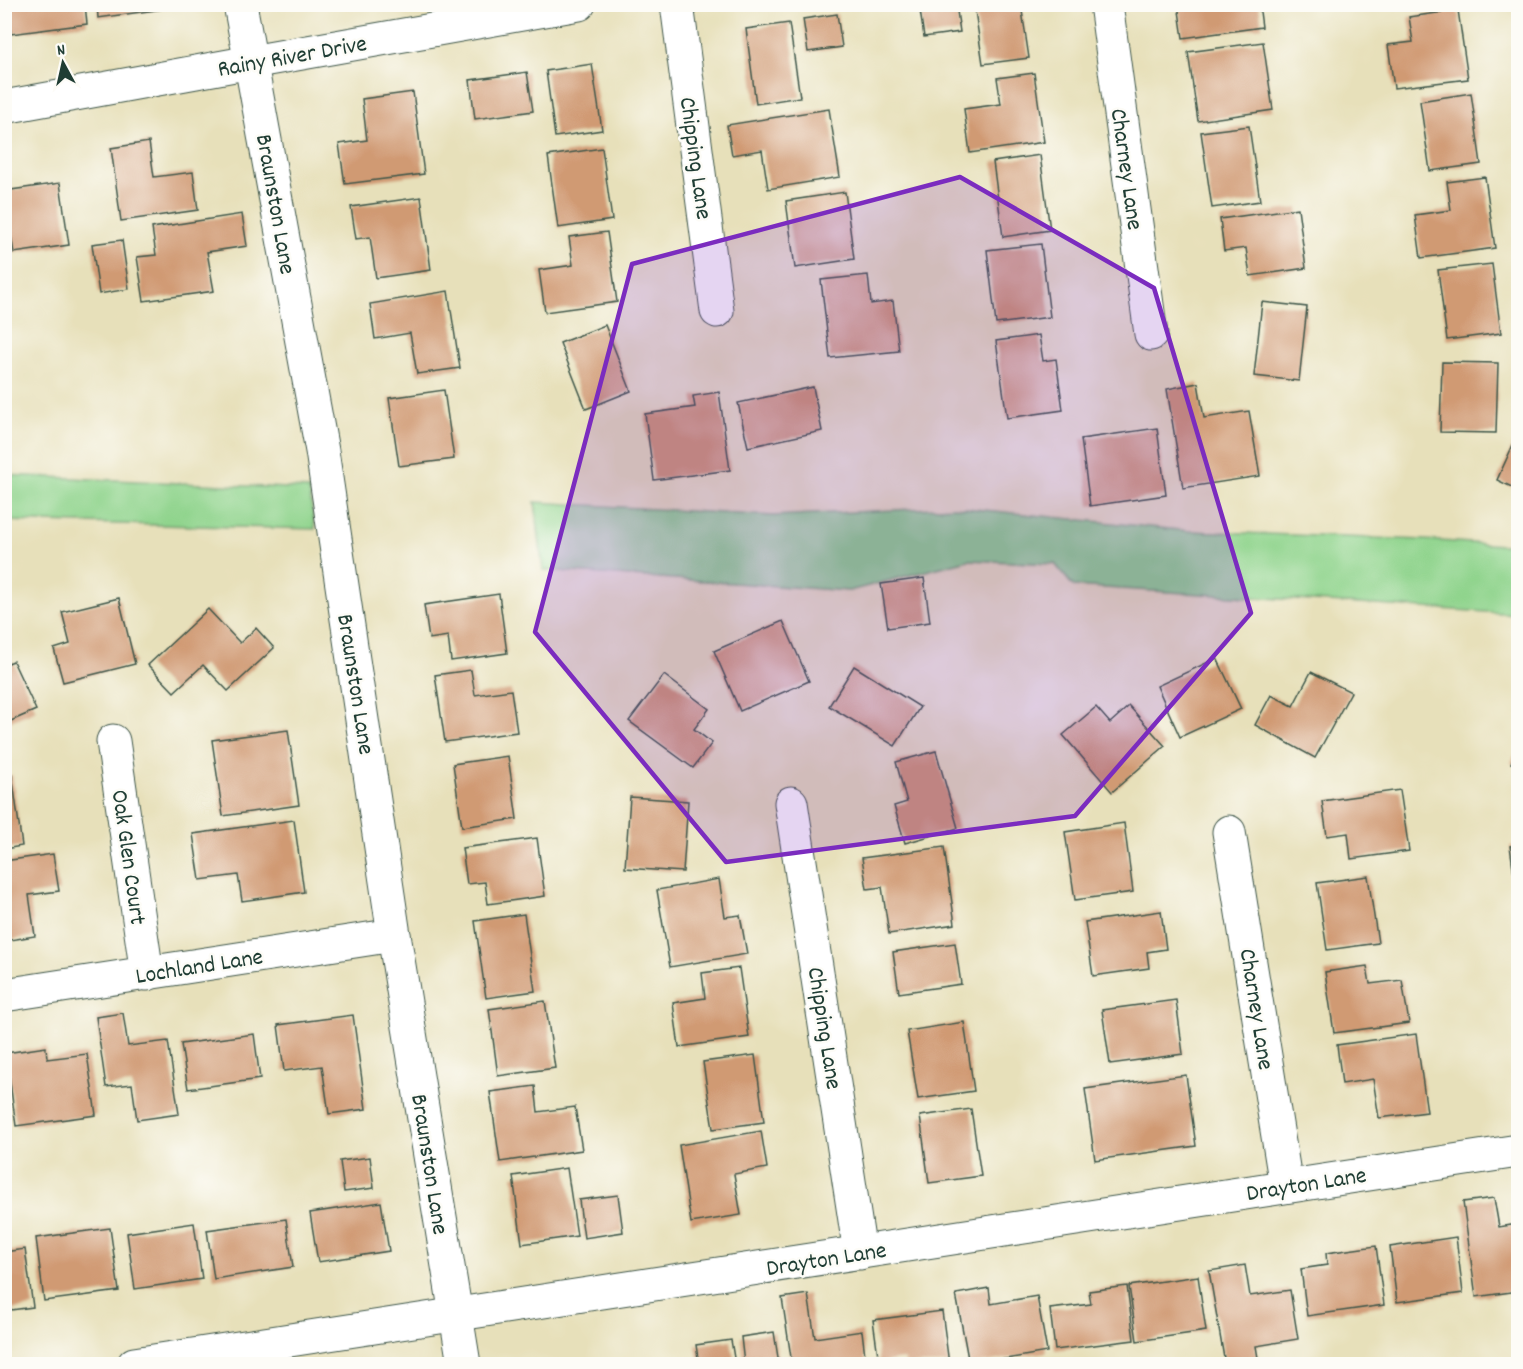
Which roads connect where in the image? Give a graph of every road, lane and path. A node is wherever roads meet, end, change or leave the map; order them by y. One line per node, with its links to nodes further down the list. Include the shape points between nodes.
1 (240, 4): 5 (street, Braunston Lane)
2 (579, 4): 5 (street, Rainy River Drive)
3 (677, 4): 7 (street, Chipping Lane)
4 (1106, 4): 8 (street, Charney Lane)
5 (251, 62): 6 (street, Rainy River Drive); 12 (street, Braunston Lane, via 322,451)
6 (4, 107)
7 (717, 311)
8 (1151, 334)
9 (113, 741): 13 (street, Oak Glen Court)
10 (791, 803): 17 (street, Chipping Lane)
11 (1229, 832): 16 (street, Charney Lane)
12 (394, 935): 13 (street, Lochland Lane); 18 (street, Braunston Lane)
13 (147, 974): 14 (street, Lochland Lane)
14 (4, 995)
15 (1518, 1151): 16 (street, Drayton Lane)
16 (1286, 1186): 17 (street, Drayton Lane)
17 (860, 1253): 18 (street, Drayton Lane)
18 (456, 1314): 19 (street, Drayton Lane); 20 (street, Braunston Lane)
19 (134, 1365)
20 (464, 1365)

